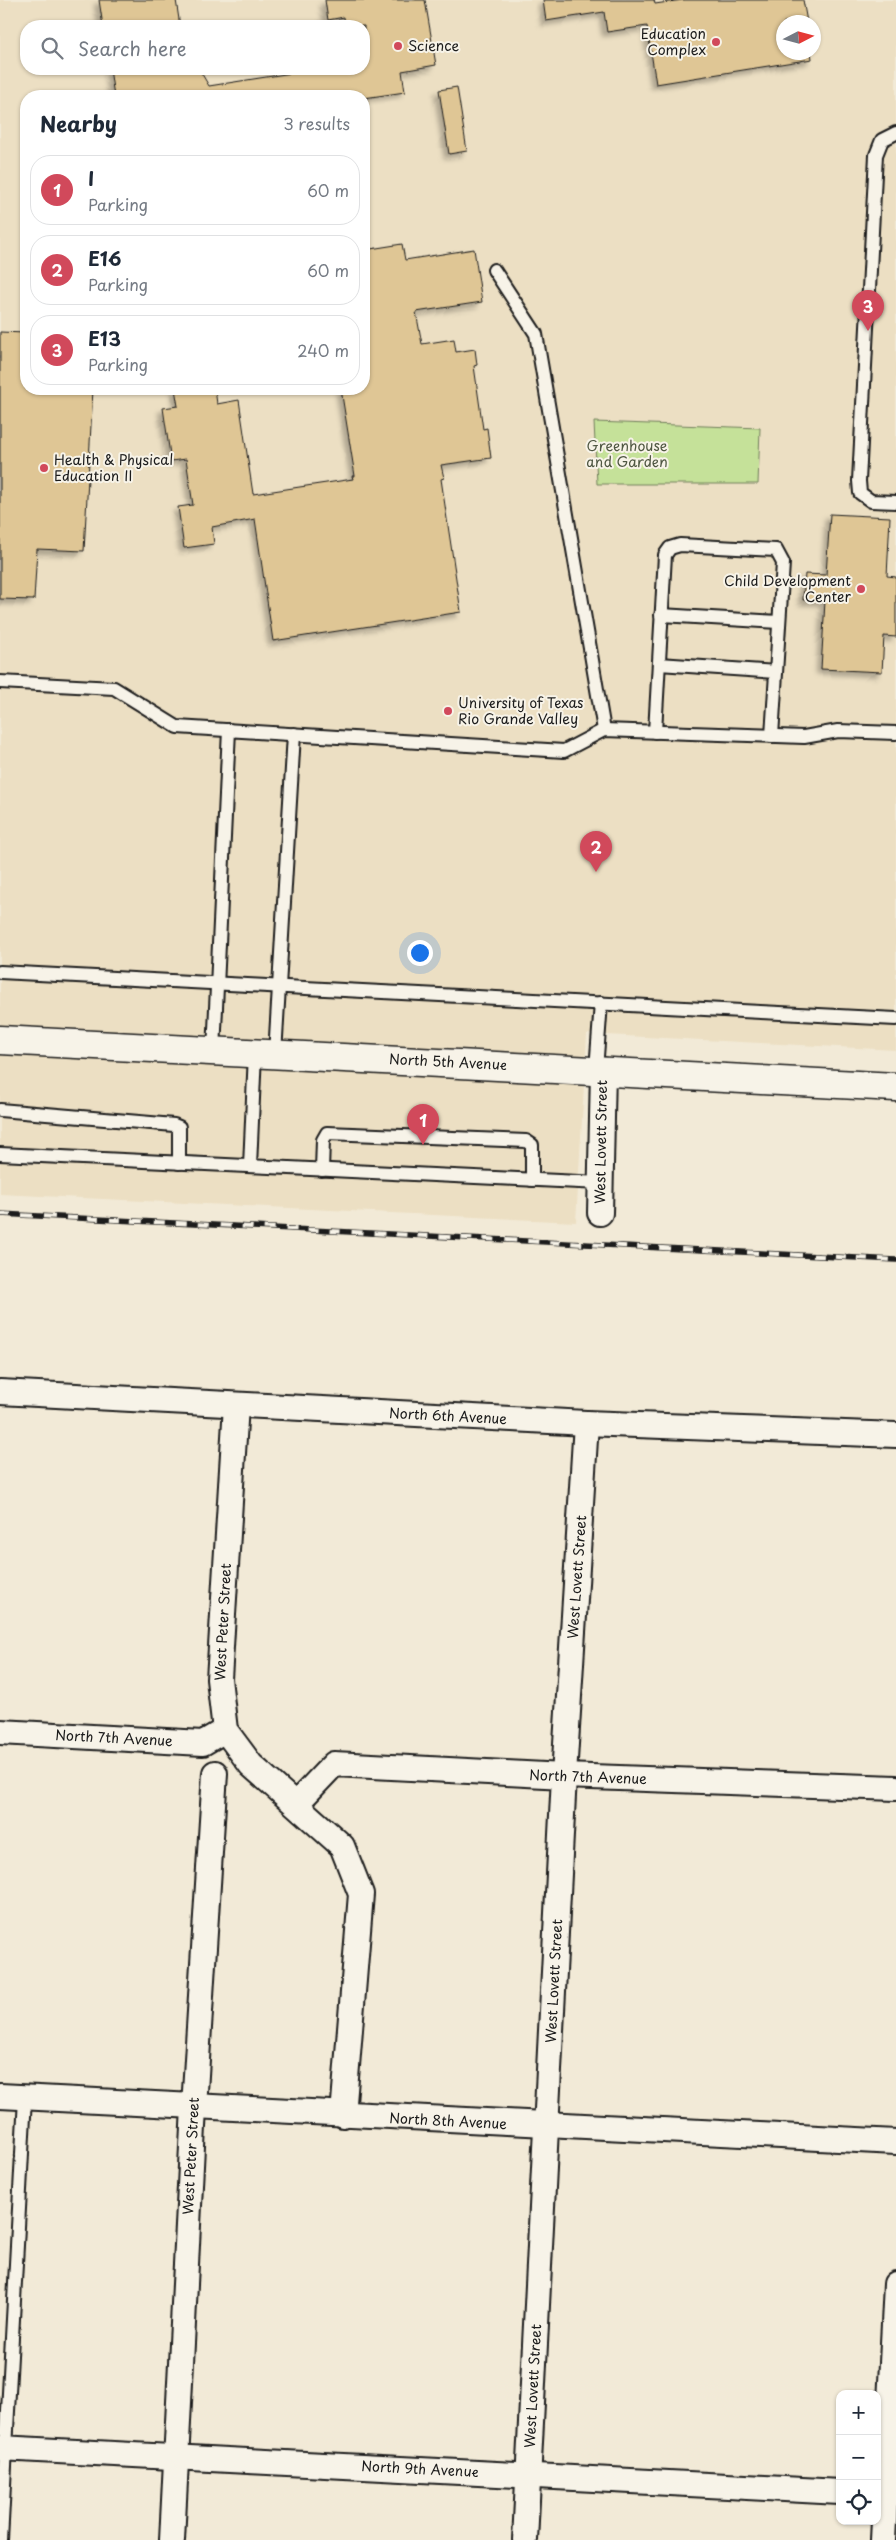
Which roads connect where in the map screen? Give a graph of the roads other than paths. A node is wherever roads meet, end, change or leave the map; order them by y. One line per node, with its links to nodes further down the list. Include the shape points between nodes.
1 (896, 133): 3 (lane, via 882,140 876,155 859,481 860,493 871,501)
2 (494, 270): 10 (lane, via 536,334)
3 (896, 502)
4 (661, 615): 5 (lane); 5 (lane, via 665,555 670,548 680,545 776,550 783,563); 6 (lane)
5 (779, 622): 7 (lane)
6 (659, 664): 7 (lane); 11 (lane)
7 (776, 672): 14 (lane)
8 (0, 682): 9 (lane, via 114,688 177,727)
9 (229, 730): 13 (lane); 16 (lane)
10 (604, 730): 11 (lane); 13 (lane, via 564,751)
11 (655, 732): 14 (lane)
12 (896, 733): 14 (lane, via 838,731 804,737)
13 (294, 734): 17 (lane)
14 (772, 736)
15 (0, 972): 16 (lane)
16 (217, 983): 17 (lane); 21 (lane)
17 (278, 986): 18 (lane); 22 (lane)
18 (601, 1004): 19 (lane); 23 (lane)
19 (896, 1019)
20 (0, 1040): 21 (street, North 5th Avenue)
21 (214, 1051): 22 (street, North 5th Avenue)
22 (265, 1053): 23 (street, North 5th Avenue); 28 (lane)
23 (600, 1070): 24 (street, North 5th Avenue); 31 (street, West Lovett Street)
24 (896, 1087)
25 (0, 1110): 27 (lane, via 174,1125 179,1127 180,1133)
26 (0, 1154): 27 (lane)
27 (179, 1163): 28 (lane)
28 (250, 1166): 29 (lane)
29 (322, 1170): 30 (lane); 30 (lane, via 323,1140 327,1133 506,1140 526,1141 532,1145)
30 (532, 1180): 31 (lane)
31 (600, 1183): 32 (street, West Lovett Street)
32 (600, 1214)
33 (0, 1392): 34 (street, North 6th Avenue)
34 (236, 1405): 35 (street, North 6th Avenue); 37 (street, West Peter Street, via 219,1679)
35 (586, 1423): 36 (street, North 6th Avenue); 40 (street, West Lovett Street)
36 (896, 1435)
37 (225, 1730): 38 (street, North 7th Avenue, via 202,1743); 42 (street, via 251,1764)
38 (0, 1732)
39 (215, 1773): 45 (street, West Peter Street)
40 (564, 1776): 41 (street, North 7th Avenue); 42 (street, North 7th Avenue, via 334,1764); 47 (street, West Lovett Street)
41 (896, 1788)
42 (296, 1804): 46 (street, via 342,1846 361,1894)
43 (0, 2096): 44 (street, North 8th Avenue)
44 (25, 2098): 45 (street, North 8th Avenue); 50 (lane)
45 (194, 2107): 46 (street, North 8th Avenue); 51 (street, West Peter Street)
46 (343, 2115): 47 (street, North 8th Avenue)
47 (546, 2126): 48 (street, North 8th Avenue); 52 (street, West Lovett Street)
48 (896, 2142)
49 (896, 2284): 54 (street)
50 (4, 2448): 51 (street, North 9th Avenue); 55 (lane)
51 (176, 2458): 52 (street, North 9th Avenue); 56 (street, West Peter Street)
52 (529, 2474): 53 (street, North 9th Avenue); 57 (street, West Lovett Street)
53 (836, 2492)
54 (887, 2494): 58 (street)
55 (1, 2540)
56 (172, 2540)
57 (525, 2540)
58 (884, 2540)

